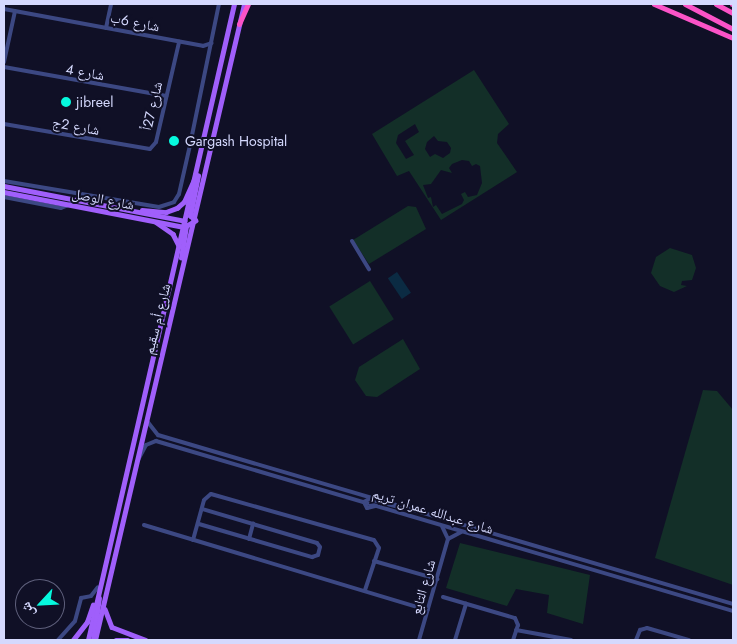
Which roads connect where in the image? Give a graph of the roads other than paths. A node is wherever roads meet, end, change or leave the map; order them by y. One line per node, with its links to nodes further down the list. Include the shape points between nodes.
1 (219, 4): 17 (street)
2 (234, 4): 25 (main road, شارع أم سقيم)
3 (244, 4): 12 (main road, شارع أم سقيم)
4 (248, 4): 12 (highway)
5 (654, 4): 15 (highway)
6 (685, 4): 14 (highway)
7 (716, 4): 11 (highway)
8 (110, 6): 13 (street)
9 (4, 9): 10 (street, شارع 6ب)
10 (14, 11): 13 (street, شارع 6ب); 20 (street)
11 (733, 13)
12 (239, 24): 35 (main road, شارع أم سقيم)
13 (107, 29): 16 (street, شارع 6ب)
14 (733, 29)
15 (733, 38)
16 (178, 42): 18 (street, شارع 6ب); 22 (street, شارع 27أ)
17 (213, 42): 18 (street); 19 (street)
18 (203, 46): 19 (street)
19 (210, 54): 29 (street, via 179,194 171,204 160,207)
20 (4, 62)
21 (4, 68): 22 (street, شارع 4)
22 (165, 98): 24 (street, شارع 27أ, via 155,144)
23 (4, 124): 24 (street, شارع 2ج)
24 (144, 150)
25 (198, 170): 26 (main road, شارع أم سقيم); 35 (main road, via 190,216)
26 (196, 176): 34 (main road, via 184,202 177,208 166,212); 37 (main road, شارع أم سقيم)
27 (4, 181): 29 (street)
28 (4, 186): 31 (main road, شارع الوصل)
29 (47, 189): 31 (main road)
30 (4, 192): 33 (main road, شارع الوصل)
31 (54, 196): 34 (main road, شارع الوصل)
32 (4, 197): 33 (street, via 61,208)
33 (71, 204): 36 (main road, شارع الوصل)
34 (134, 211): 37 (main road, شارع الوصل)
35 (196, 220): 38 (main road); 42 (main road, شارع أم سقيم)
36 (155, 221): 38 (main road, شارع الوصل); 40 (main road, via 176,238)
37 (185, 221): 38 (main road, شارع أم سقيم)
38 (185, 229): 40 (main road, شارع أم سقيم); 42 (main road)
39 (352, 241): 41 (street)
40 (178, 258): 58 (main road, شارع أم سقيم)
41 (370, 269)
42 (179, 278): 43 (main road, شارع أم سقيم)
43 (146, 416): 44 (main road, شارع أم سقيم); 47 (street, شارع عبدالله عمران تريم, via 149,427 158,435)
44 (137, 462): 45 (street, شارع عبدالله عمران تريم, via 146,445 156,441); 61 (main road, شارع أم سقيم)
45 (364, 502): 47 (street, via 369,500); 50 (street, شارع عبدالله عمران تريم)
46 (202, 509): 48 (street); 49 (street); 56 (street, via 206,497 214,495 371,540 378,543)
47 (410, 509): 63 (street, شارع عبدالله عمران تريم)
48 (254, 524): 53 (street); 53 (street, via 317,543 320,547 318,555 312,557)
49 (198, 525): 53 (street); 55 (street)
50 (441, 525): 52 (street, شارع عبدالله عمران تريم); 54 (street)
51 (144, 526): 55 (street)
52 (463, 532): 54 (street); 65 (street, شارع عبدالله عمران تريم)
53 (249, 539)
54 (448, 539): 57 (street, شارع التابع)
55 (195, 540): 59 (street)
56 (374, 561): 57 (street); 59 (street)
57 (437, 579): 64 (street, شارع التابع)
58 (98, 587): 67 (street, via 92,596 81,598 75,621); 68 (main road, via 89,618); 69 (main road, شارع أم سقيم); 70 (main road)
59 (366, 591): 64 (street)
60 (444, 597): 62 (street)
61 (105, 600): 70 (main road, شارع أم سقيم); 73 (main road, via 107,620 112,627)
62 (466, 604): 66 (street, via 515,618 518,622); 75 (street)
63 (733, 604)
64 (428, 609): 74 (street, شارع التابع)
65 (733, 611)
66 (516, 630): 76 (street); 77 (street)
67 (58, 640)
68 (73, 640)
69 (88, 640)
70 (94, 640)
71 (116, 640): 72 (main road)
72 (128, 640)
73 (146, 640)
74 (419, 640)
75 (456, 640)
76 (513, 640)
77 (571, 640)
78 (636, 640): 79 (street, via 640,630 647,628)
79 (689, 640)

